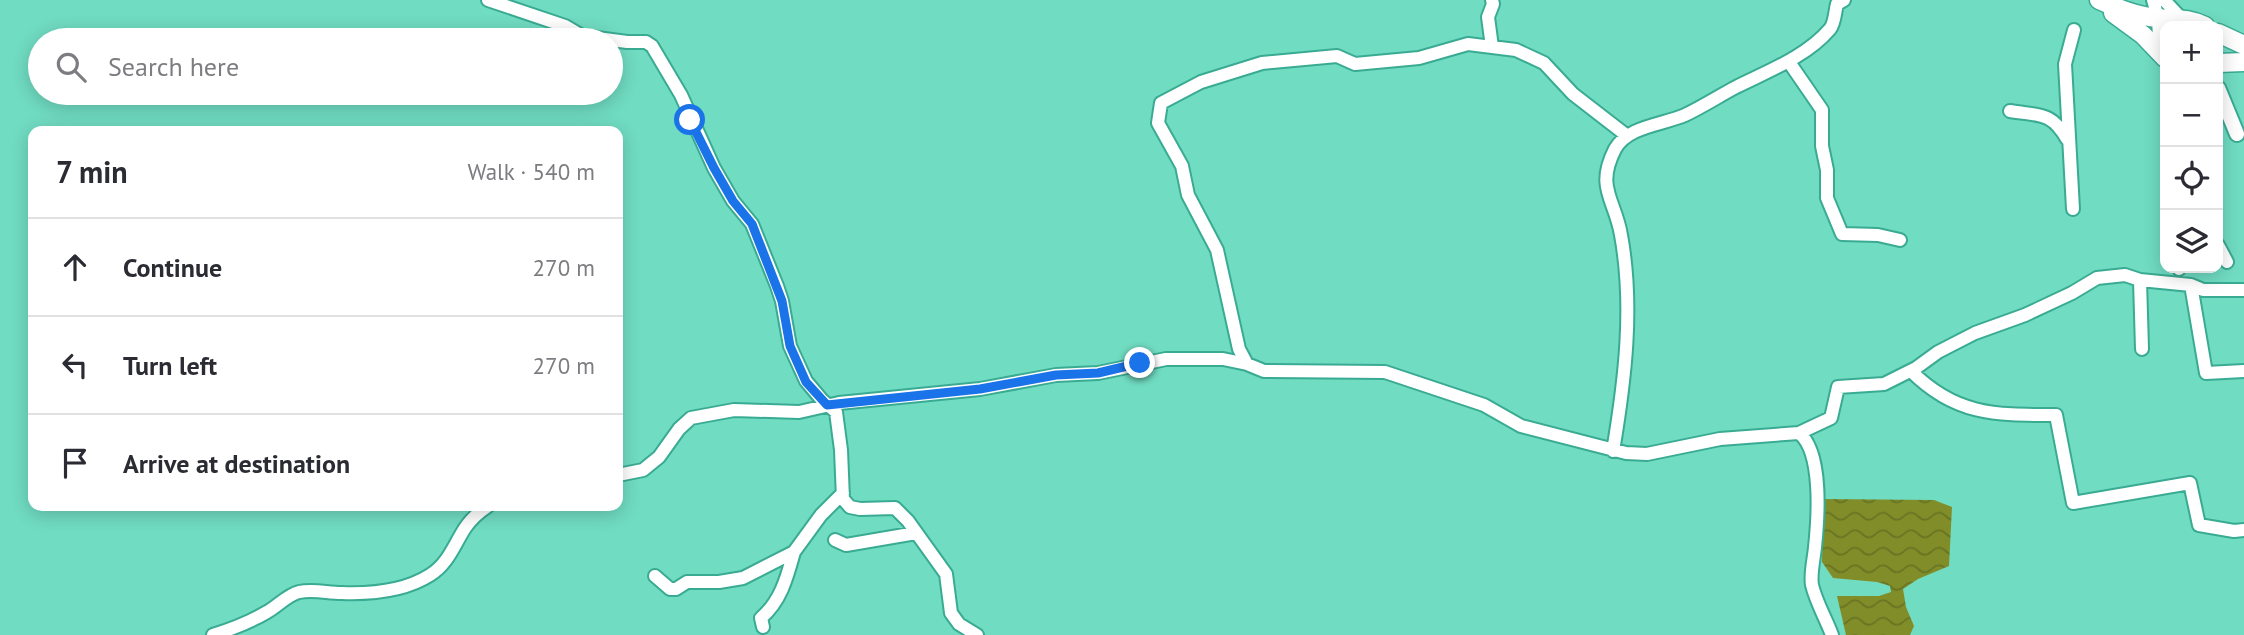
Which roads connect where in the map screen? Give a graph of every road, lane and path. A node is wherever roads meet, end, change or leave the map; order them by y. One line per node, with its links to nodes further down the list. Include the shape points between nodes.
1 (488, 0): 11 (street)
2 (1492, 0): 17 (street, via 1488,17)
3 (2093, 0): 18 (highway)
4 (2099, 0): 8 (highway)
5 (2153, 0): 8 (street)
6 (2164, 0): 10 (street)
7 (1840, 1): 19 (street, via 1830,29)
8 (2158, 18): 9 (highway); 13 (street)
9 (2180, 21)
10 (2192, 21)
11 (568, 28)
12 (2074, 30): 27 (street, via 2065,64)
13 (2160, 34)
14 (2223, 35): 16 (highway)
15 (623, 42): 39 (street, via 646,41 652,46 681,95 714,168 752,224 782,301 790,346 806,382)
16 (2244, 45)
17 (1492, 47): 25 (street, via 1516,50 1544,63 1573,94); 36 (street, via 1468,44 1419,58 1355,64 1337,56 1262,63 1201,82 1161,103 1158,123 1182,166 1188,195 1216,250 1239,349)
18 (2160, 48)
19 (1789, 62): 25 (street, via 1684,116); 29 (street, via 1822,110 1827,198 1842,234)
20 (2244, 62): 21 (highway)
21 (2223, 63)
22 (2223, 99): 26 (main road)
23 (2010, 111): 27 (street, via 2050,118)
24 (2223, 116): 26 (main road)
25 (1626, 135): 41 (street, via 1605,176 1621,232 1627,285 1627,338)
26 (2241, 139)
27 (2069, 143): 28 (street)
28 (2073, 209)
29 (1900, 240)
30 (2223, 254): 31 (street)
31 (2227, 262)
32 (2140, 280): 33 (street); 35 (street); 37 (street, via 2125,275 2097,278 2025,315 1975,333)
33 (2191, 285): 34 (street, via 2203,290); 38 (street, via 2206,373)
34 (2244, 290)
35 (2142, 349)
36 (1247, 364): 39 (street, via 1223,359 1166,359 1098,373); 41 (street, via 1264,370 1385,372 1484,405 1521,426)
37 (1911, 371): 40 (street, via 1884,384 1838,387 1831,418); 45 (street, via 1928,388 1966,409 2056,415 2073,503 2190,483 2199,525)
38 (2244, 371)
39 (827, 405): 42 (street, via 799,412 734,410 691,418 659,457 643,470); 43 (street, via 836,412)
40 (1800, 433): 41 (street, via 1720,439 1647,454); 53 (street, via 1813,452 1816,485 1812,584)
41 (1613, 451)
42 (623, 474)
43 (843, 493): 46 (street, via 850,507 895,508); 48 (street)
44 (481, 511): 51 (street, via 449,558 431,575 376,593 295,593 244,625)
45 (2244, 530)
46 (916, 533): 47 (street, via 846,545); 52 (street, via 946,573 951,613)
47 (835, 540)
48 (794, 552): 49 (street, via 743,578 687,582 670,589); 50 (street, via 783,589 761,618)
49 (655, 576)
50 (763, 626)
51 (213, 635)
52 (977, 635)
53 (1832, 635)

